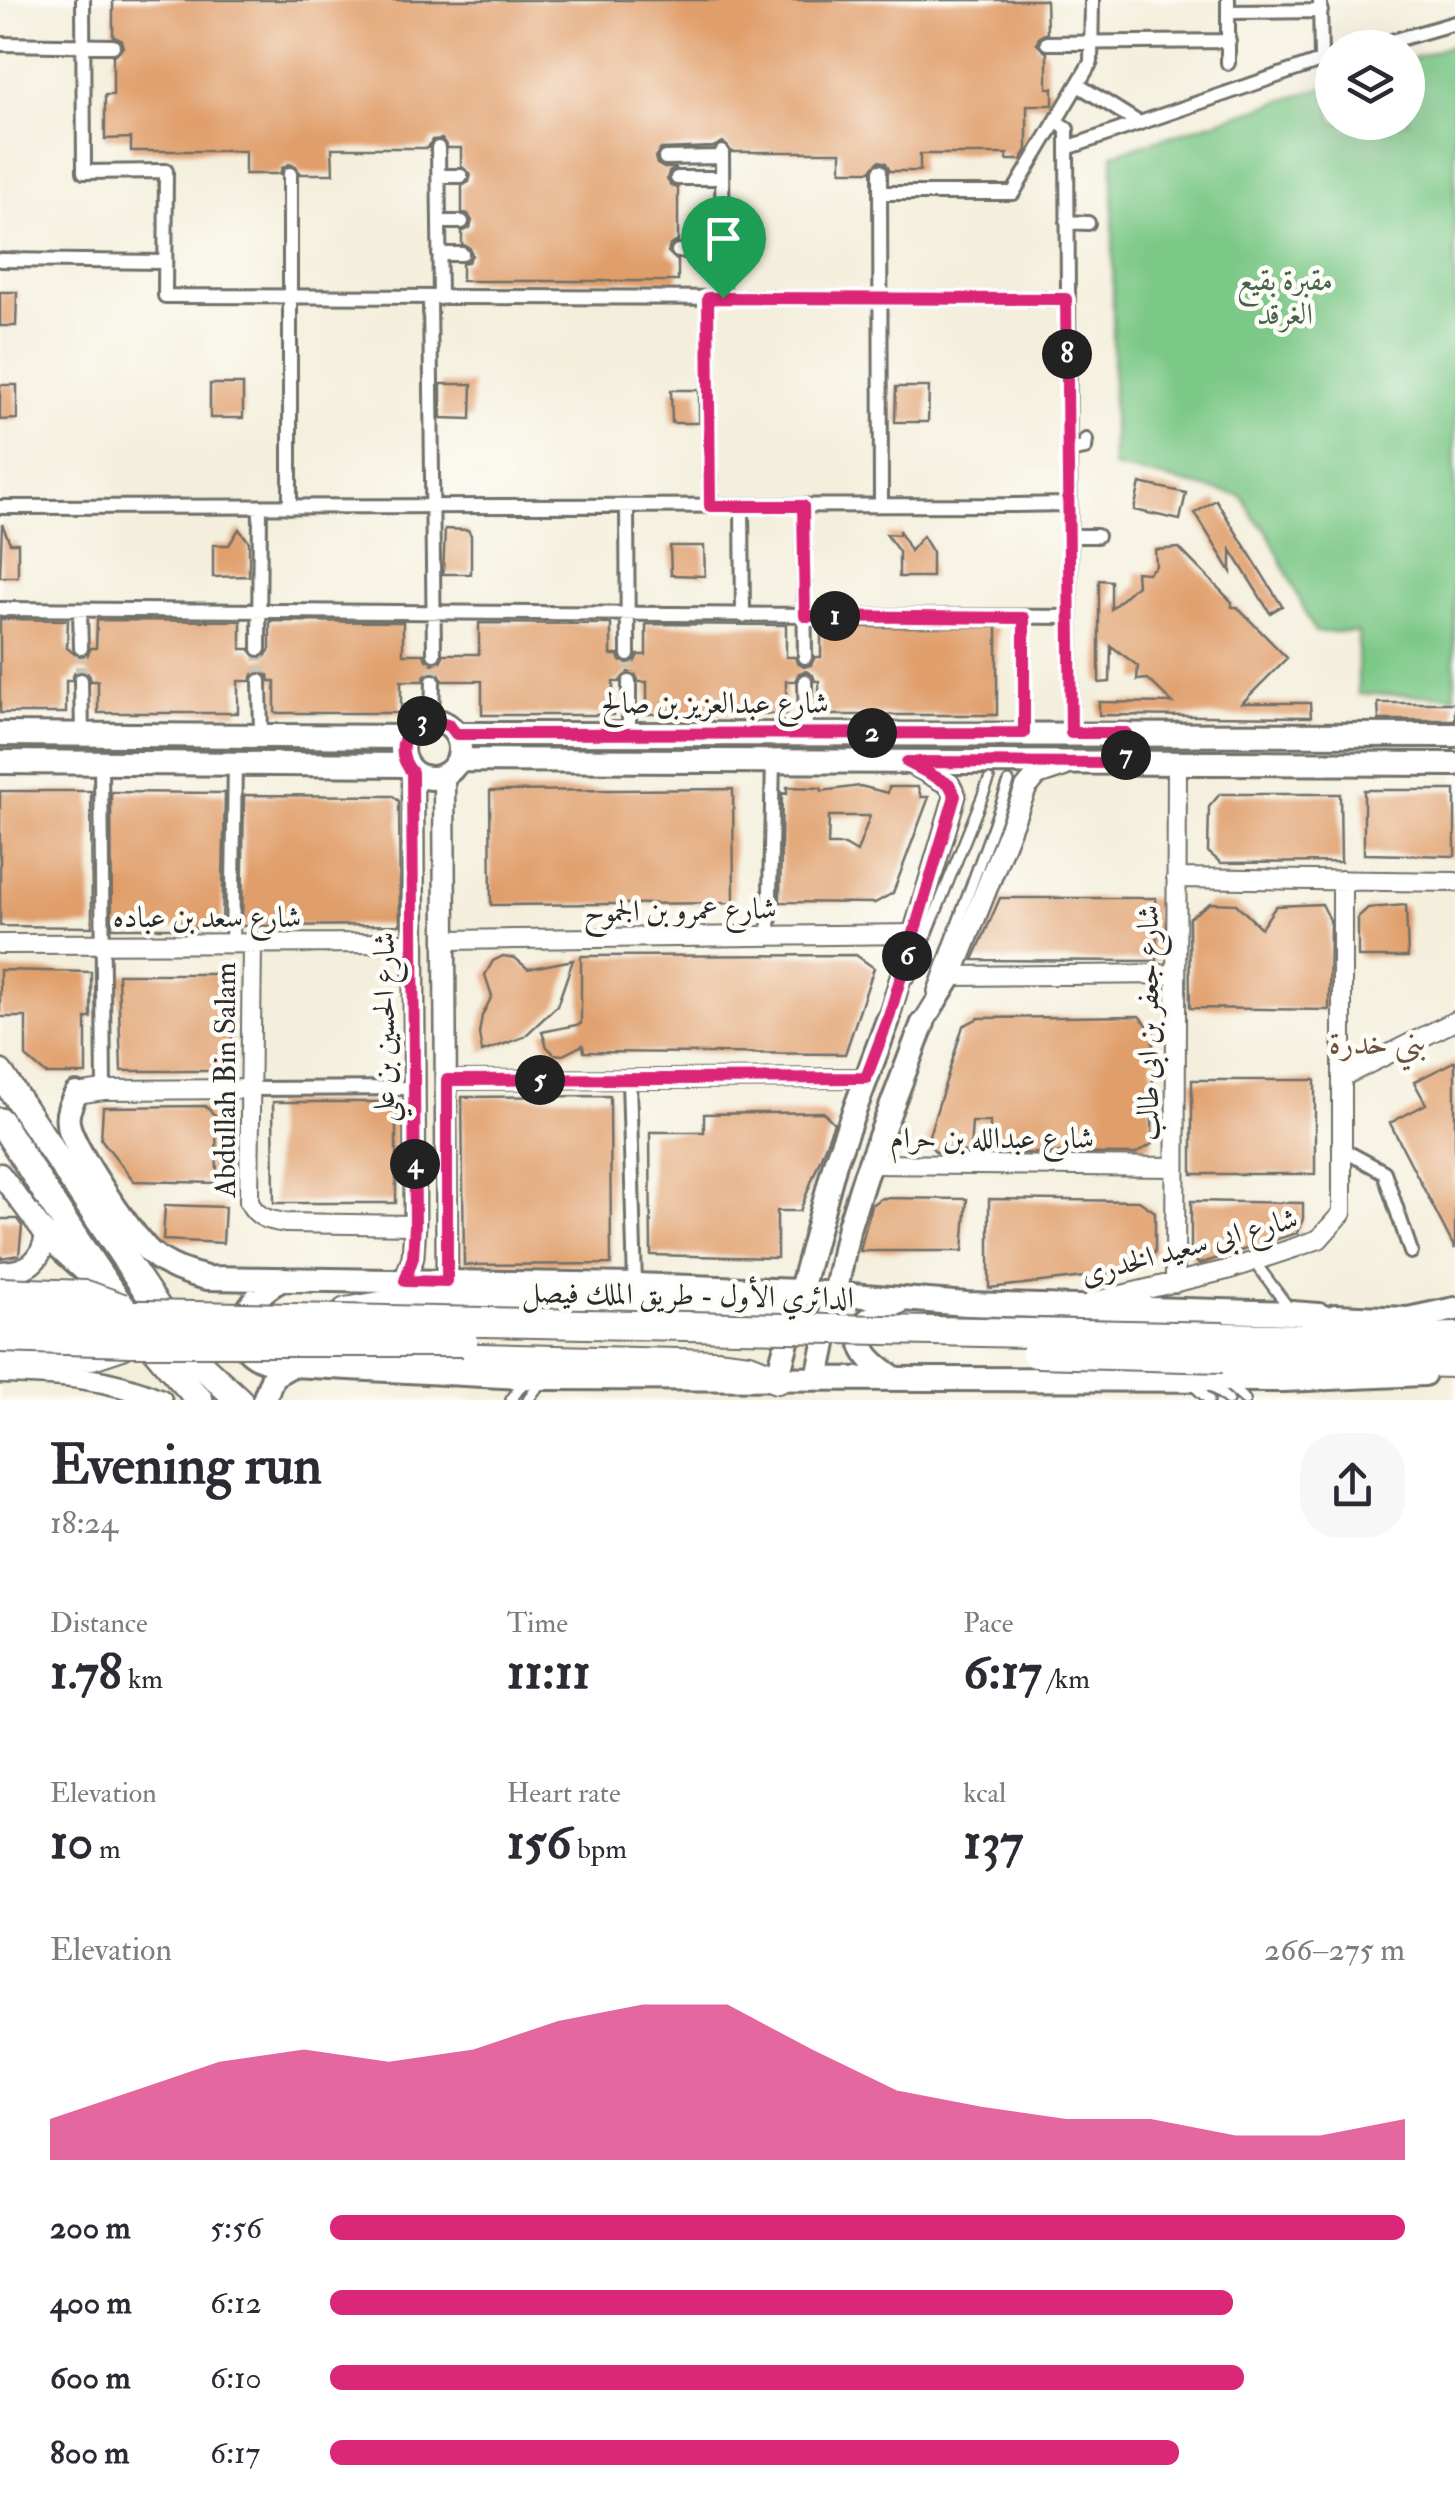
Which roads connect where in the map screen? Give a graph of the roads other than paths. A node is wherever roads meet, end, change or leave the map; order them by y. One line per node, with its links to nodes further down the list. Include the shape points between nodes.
1 (83, 0): 12 (street)
2 (1092, 0): 9 (street)
3 (1320, 5): 4 (street); 6 (street)
4 (1228, 6): 8 (street)
5 (1455, 23): 7 (street)
6 (1323, 30)
7 (1425, 32)
8 (1229, 41): 9 (street); 14 (street)
9 (1092, 42): 10 (street); 16 (street, via 1091,62)
10 (1047, 43)
11 (0, 44): 12 (street)
12 (84, 45): 13 (street); 38 (street, via 84,172 166,170)
13 (113, 46)
14 (1228, 63)
15 (1315, 63): 18 (street)
16 (1078, 84): 17 (street); 18 (street)
17 (1056, 122): 20 (street, via 1068,129); 28 (street, via 1013,193)
18 (1139, 124): 20 (street)
19 (438, 148): 24 (street)
20 (1067, 148): 31 (street)
21 (665, 158): 27 (street, via 722,155)
22 (880, 171): 28 (street)
23 (290, 174): 39 (street)
24 (439, 176): 25 (street); 29 (street)
25 (462, 176)
26 (678, 178): 27 (street)
27 (722, 178): 34 (street)
28 (880, 193): 42 (street)
29 (439, 222): 30 (street); 35 (street)
30 (462, 222)
31 (1066, 222): 32 (street); 43 (street)
32 (1088, 222)
33 (678, 251): 34 (street)
34 (722, 251): 41 (street)
35 (439, 254): 36 (street); 40 (street)
36 (462, 254)
37 (0, 260): 38 (street)
38 (165, 262): 39 (street, via 165,296)
39 (291, 297): 40 (street); 54 (street)
40 (435, 298): 41 (street); 55 (street)
41 (715, 298): 42 (street); 48 (street)
42 (881, 299): 43 (street); 51 (street)
43 (1066, 299): 45 (street)
44 (1086, 440): 45 (street, via 1085,448)
45 (1068, 452): 46 (street)
46 (1068, 504): 51 (street); 56 (street)
47 (627, 506): 48 (street); 55 (street); 62 (street)
48 (710, 506): 49 (street)
49 (742, 506): 50 (street); 63 (street)
50 (803, 506): 51 (street); 64 (street)
51 (881, 506)
52 (0, 507): 53 (street)
53 (260, 507): 54 (street); 60 (street)
54 (290, 507): 55 (street)
55 (432, 507): 61 (street)
56 (1068, 536): 57 (street); 65 (street)
57 (1097, 536)
58 (0, 609): 59 (street)
59 (80, 610): 60 (street); 67 (street)
60 (259, 611): 61 (street); 68 (street)
61 (434, 613): 62 (street); 69 (street)
62 (627, 614): 63 (street); 70 (street)
63 (743, 616): 64 (street)
64 (805, 616): 66 (street); 71 (street)
65 (1070, 617): 66 (street); 80 (street)
66 (1024, 618): 79 (street)
67 (81, 648)
68 (259, 649)
69 (434, 654)
70 (628, 655)
71 (805, 657)
72 (81, 680): 86 (street)
73 (260, 681): 88 (street)
74 (433, 682): 77 (street)
75 (628, 682): 84 (street)
76 (805, 682): 78 (street)
77 (432, 720): 83 (main road); 89 (main road, via 415,724)
78 (806, 733): 79 (main road, شارع عبدالعزيز بن صالح); 84 (main road, شارع عبدالعزيز بن صالح)
79 (1024, 733): 80 (main road, شارع عبدالعزيز بن صالح)
80 (1071, 733): 81 (main road, شارع عبدالعزيز بن صالح)
81 (1126, 733): 85 (main road, شارع عبدالعزيز بن صالح); 95 (street)
82 (0, 734): 86 (main road)
83 (456, 734): 84 (main road, شارع عبدالعزيز بن صالح); 101 (main road, via 460,742)
84 (630, 734)
85 (1257, 734): 87 (main road, شارع عبدالعزيز بن صالح); 97 (street)
86 (82, 735): 88 (main road)
87 (1455, 735)
88 (261, 736): 89 (main road)
89 (404, 737): 100 (main road)
90 (774, 761): 92 (main road, شارع عبدالعزيز بن صالح); 101 (main road, شارع عبدالعزيز بن صالح); 108 (street)
91 (0, 762): 94 (main road, شارع عبدالعزيز بن صالح)
92 (907, 762): 93 (main road, شارع عبدالعزيز بن صالح); 107 (street, via 949,784 955,796)
93 (1083, 762): 95 (main road, شارع عبدالعزيز بن صالح); 116 (street, via 1037,775 1026,788)
94 (101, 763): 98 (main road, شارع عبدالعزيز بن صالح); 112 (street)
95 (1126, 763): 96 (main road, شارع عبدالعزيز بن صالح)
96 (1177, 763): 97 (main road, شارع عبدالعزيز بن صالح); 104 (street, شارع جعفر بن ابى طالب)
97 (1257, 763): 99 (main road, شارع عبدالعزيز بن صالح)
98 (235, 764): 100 (main road, شارع عبدالعزيز بن صالح); 113 (street)
99 (1455, 764)
100 (409, 768): 101 (main road, شارع عبدالعزيز بن صالح, via 431,778); 110 (street, شارع الحسين بن علي)
101 (451, 768): 109 (street)
102 (988, 780): 117 (lane)
103 (1009, 782): 119 (lane)
104 (1176, 878): 105 (street); 115 (street, شارع جعفر بن ابى طالب)
105 (1342, 880): 106 (street); 121 (street, شارع ابى سعيد الخدرى)
106 (1455, 882)
107 (914, 934): 108 (street, شارع عمرو بن الجموح); 117 (street)
108 (769, 936): 109 (street, شارع عمرو بن الجموح)
109 (448, 940): 123 (street)
110 (414, 943): 114 (street, شارع سعد بن عباده); 125 (street, شارع الحسين بن علي)
111 (0, 944): 112 (street, شارع سعد بن عباده)
112 (102, 944): 113 (street, شارع سعد بن عباده); 127 (street)
113 (232, 945): 114 (street, شارع سعد بن عباده)
114 (252, 945): 126 (street, Abdullah Bin Salam)
115 (1176, 974): 116 (street); 132 (street, شارع جعفر بن ابى طالب)
116 (952, 976): 119 (street)
117 (888, 1020): 122 (main road)
118 (1455, 1022): 121 (street)
119 (923, 1024): 131 (main road)
120 (0, 1073): 136 (main road)
121 (1344, 1076): 130 (street, شارع ابى سعيد الخدرى)
122 (866, 1078): 124 (street); 147 (main road)
123 (447, 1080): 124 (street); 144 (street)
124 (629, 1080): 150 (street)
125 (414, 1088): 126 (street); 135 (street, شارع الحسين بن علي)
126 (249, 1089): 127 (street); 135 (street, Abdullah Bin Salam, via 254,1213 285,1224)
127 (104, 1090): 128 (street)
128 (76, 1094): 134 (main road, via 68,1125)
129 (0, 1121): 148 (main road)
130 (1344, 1151): 139 (street, via 1384,1172); 140 (street, شارع ابى سعيد الخدرى, via 1342,1213 1318,1238)
131 (869, 1164): 132 (street, شارع عبدالله بن حرام); 149 (main road)
132 (1175, 1167): 145 (street, شارع جعفر بن ابى طالب)
133 (0, 1174): 137 (street)
134 (100, 1184): 136 (main road); 138 (main road)
135 (415, 1225): 143 (street, شارع الحسين بن علي)
136 (105, 1232): 138 (main road); 176 (main road, via 190,1354)
137 (46, 1234): 141 (street, via 33,1263); 148 (main road)
138 (150, 1252): 142 (main road, via 181,1272 208,1278)
139 (1410, 1252)
140 (1254, 1261): 145 (street, شارع ابى سعيد الخدرى); 155 (lane)
141 (0, 1272)
142 (297, 1278): 143 (main road); 166 (main road, via 255,1296 243,1325 254,1354)
143 (405, 1281): 144 (main road)
144 (447, 1282): 150 (main road)
145 (1174, 1283): 152 (street, شارع ابى سعيد الخدرى)
146 (0, 1292): 156 (highway, bridge, via 86,1294)
147 (800, 1292): 149 (main road); 150 (highway, via 750,1311); 172 (main road)
148 (111, 1293): 175 (main road)
149 (836, 1295): 151 (main road); 170 (main road)
150 (638, 1297): 158 (highway, bridge, via 392,1304)
151 (901, 1300): 152 (main road); 171 (main road, via 868,1320 861,1340 873,1364)
152 (1068, 1308): 155 (main road)
153 (1455, 1309): 157 (main road, via 1408,1319)
154 (0, 1312): 156 (highway, الدائري الأول - طريق الملك فيصل, bridge)
155 (1292, 1313): 157 (main road)
156 (142, 1315): 158 (highway, الدائري الأول - طريق الملك فيصل, bridge)
157 (1319, 1315): 161 (main road)
158 (301, 1319): 169 (highway, الدائري الأول - طريق الملك فيصل, bridge)
159 (1455, 1337): 161 (highway, الدائري الأول - طريق الملك فيصل)
160 (0, 1338): 163 (highway, الدائري الأول - طريق الملك فيصل, bridge)
161 (1375, 1340): 169 (highway, الدائري الأول - طريق الملك فيصل)
162 (328, 1341): 163 (highway, الدائري الأول - طريق الملك فيصل, bridge); 169 (highway, الدائري الأول - طريق الملك فيصل, bridge, via 662,1342); 172 (highway, bridge, via 400,1356 716,1364)
163 (130, 1342): 164 (highway, via 92,1354)
164 (0, 1352)
165 (1455, 1363): 169 (highway)
166 (292, 1365): 173 (main road); 177 (main road, via 273,1376)
167 (0, 1372): 174 (street, via 87,1377)
168 (1455, 1372): 169 (main road)
169 (1213, 1376): 171 (main road); 179 (lane)
170 (818, 1378): 171 (main road); 172 (main road)
171 (894, 1378)
172 (777, 1379): 173 (main road)
173 (532, 1385): 178 (lane)
174 (161, 1400)
175 (200, 1400)
176 (240, 1400)
177 (264, 1400)
178 (511, 1400)
179 (1246, 1400)

